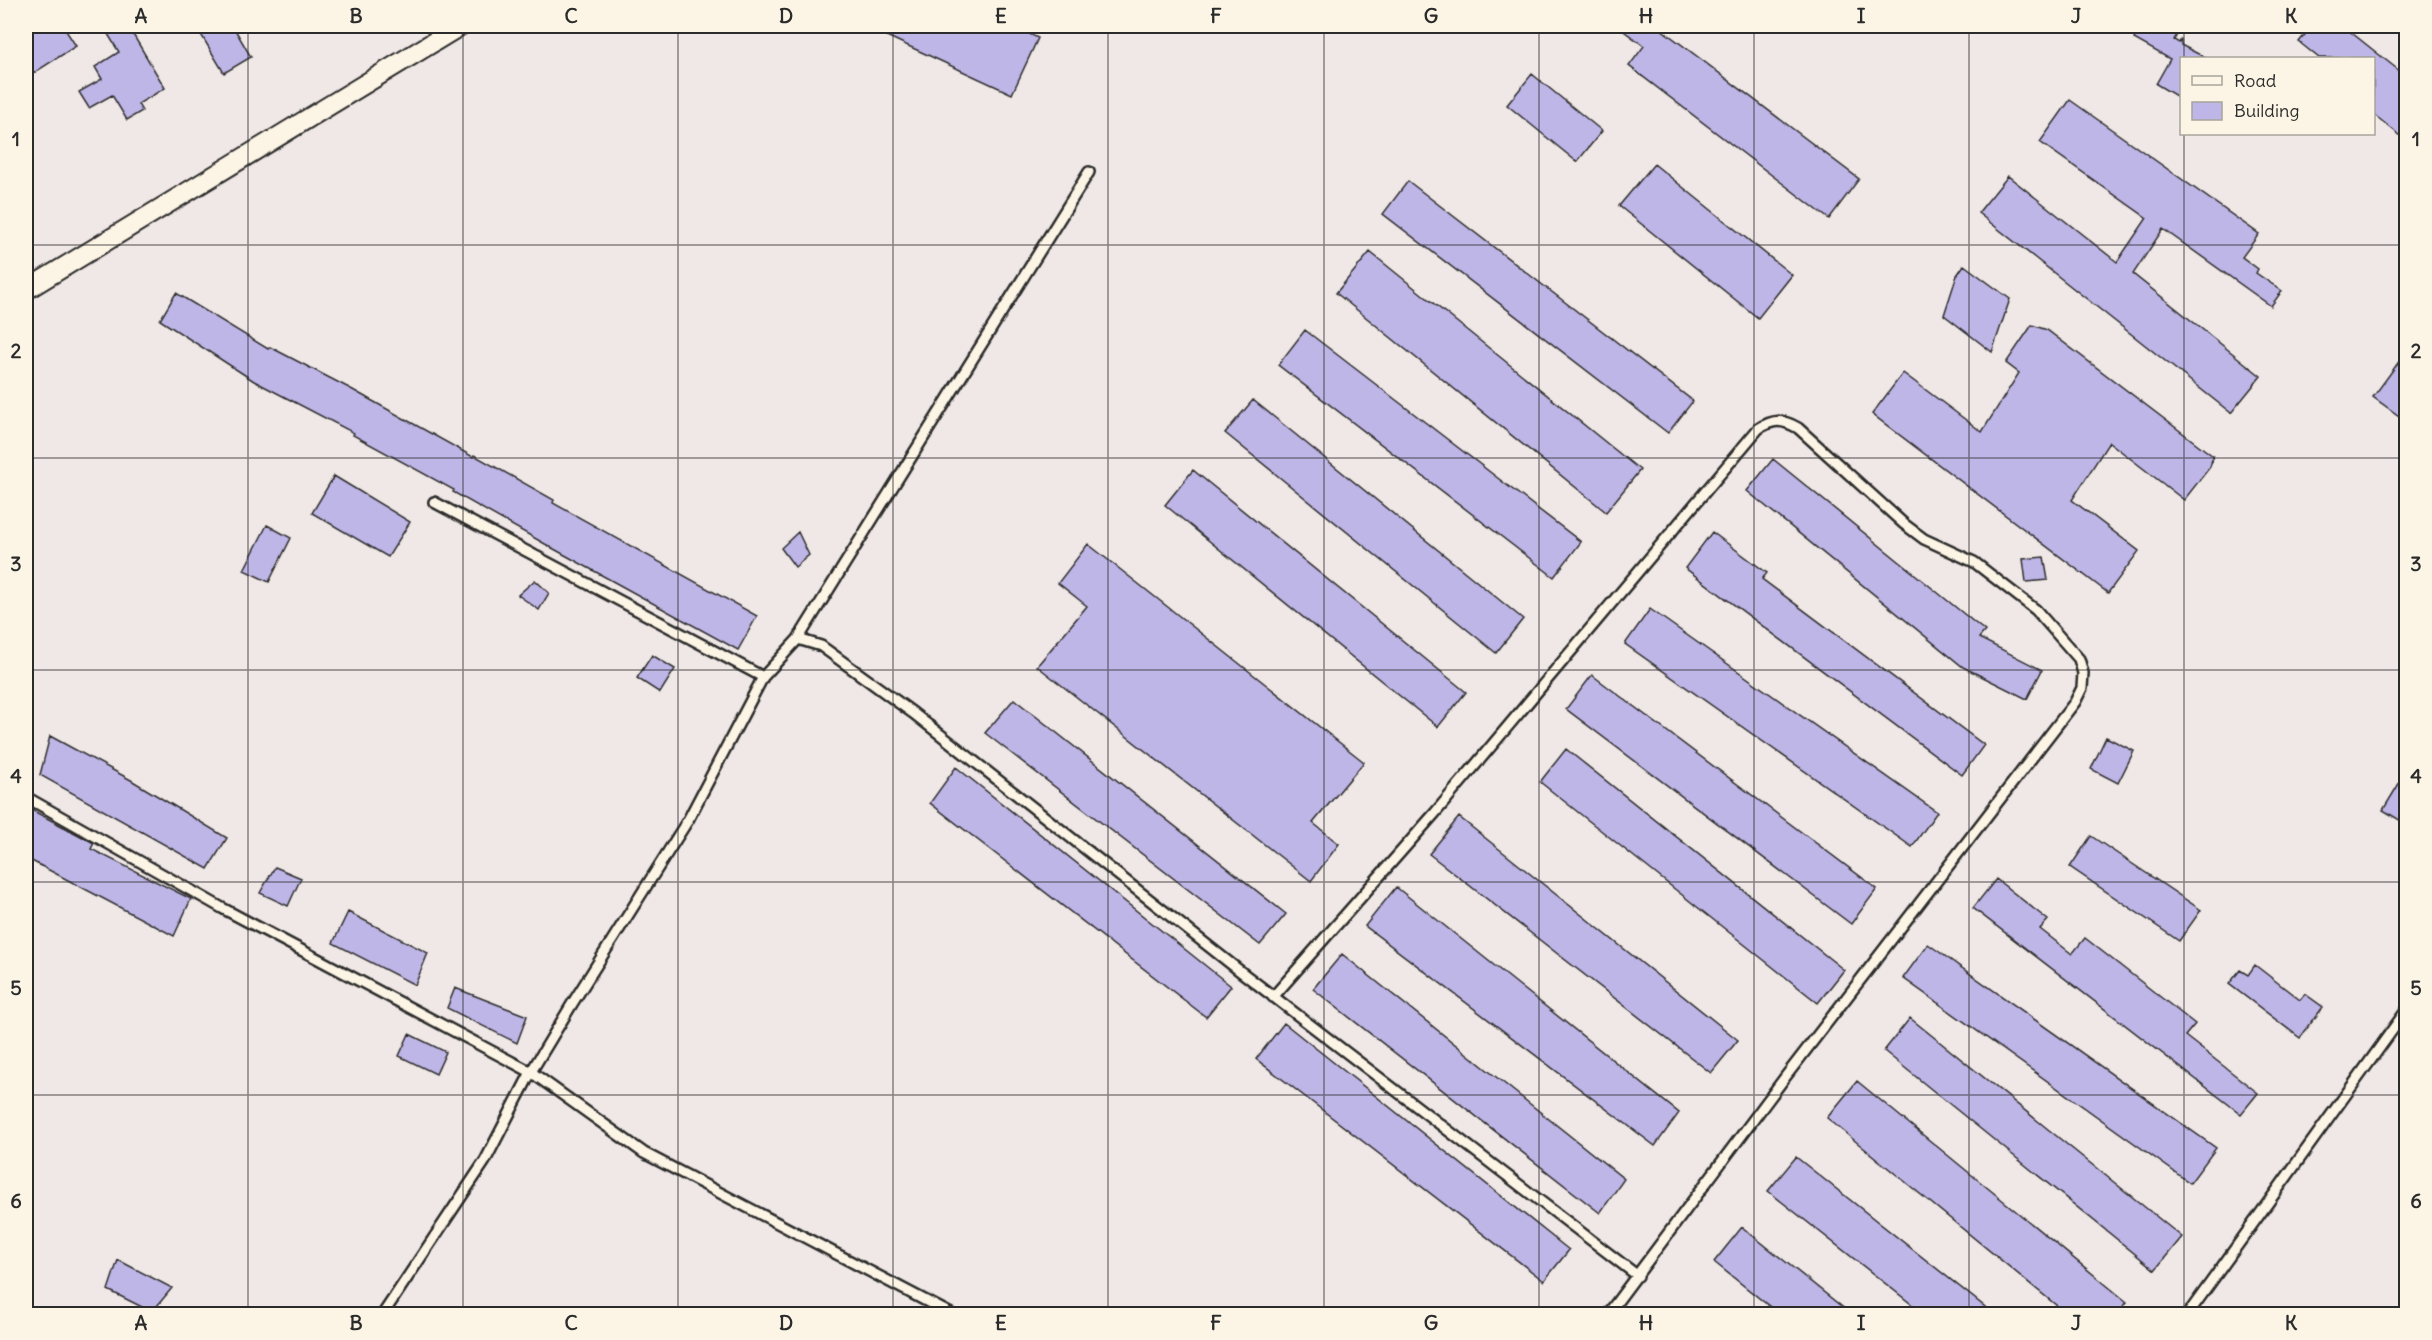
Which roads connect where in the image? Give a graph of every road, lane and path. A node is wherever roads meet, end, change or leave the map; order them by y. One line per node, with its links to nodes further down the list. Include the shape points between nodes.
1 (460, 26): 3 (street)
2 (1089, 172): 5 (lane)
3 (26, 290)
4 (434, 502): 6 (lane)
5 (798, 639): 6 (lane); 8 (lane, via 821,646 913,713)
6 (763, 677): 10 (lane, via 688,820)
7 (26, 797): 10 (lane, via 222,908)
8 (1274, 997): 11 (lane); 11 (lane, via 1435,813 1750,438 1769,421 1784,420 1797,428 1904,524 1924,539 1991,574 2036,610 2079,660 2082,688)
9 (2406, 1011): 15 (lane)
10 (531, 1072): 12 (lane, via 485,1161); 13 (lane, via 644,1153)
11 (1638, 1276): 14 (lane)
12 (383, 1314)
13 (951, 1314)
14 (1608, 1314)
15 (2188, 1314)

